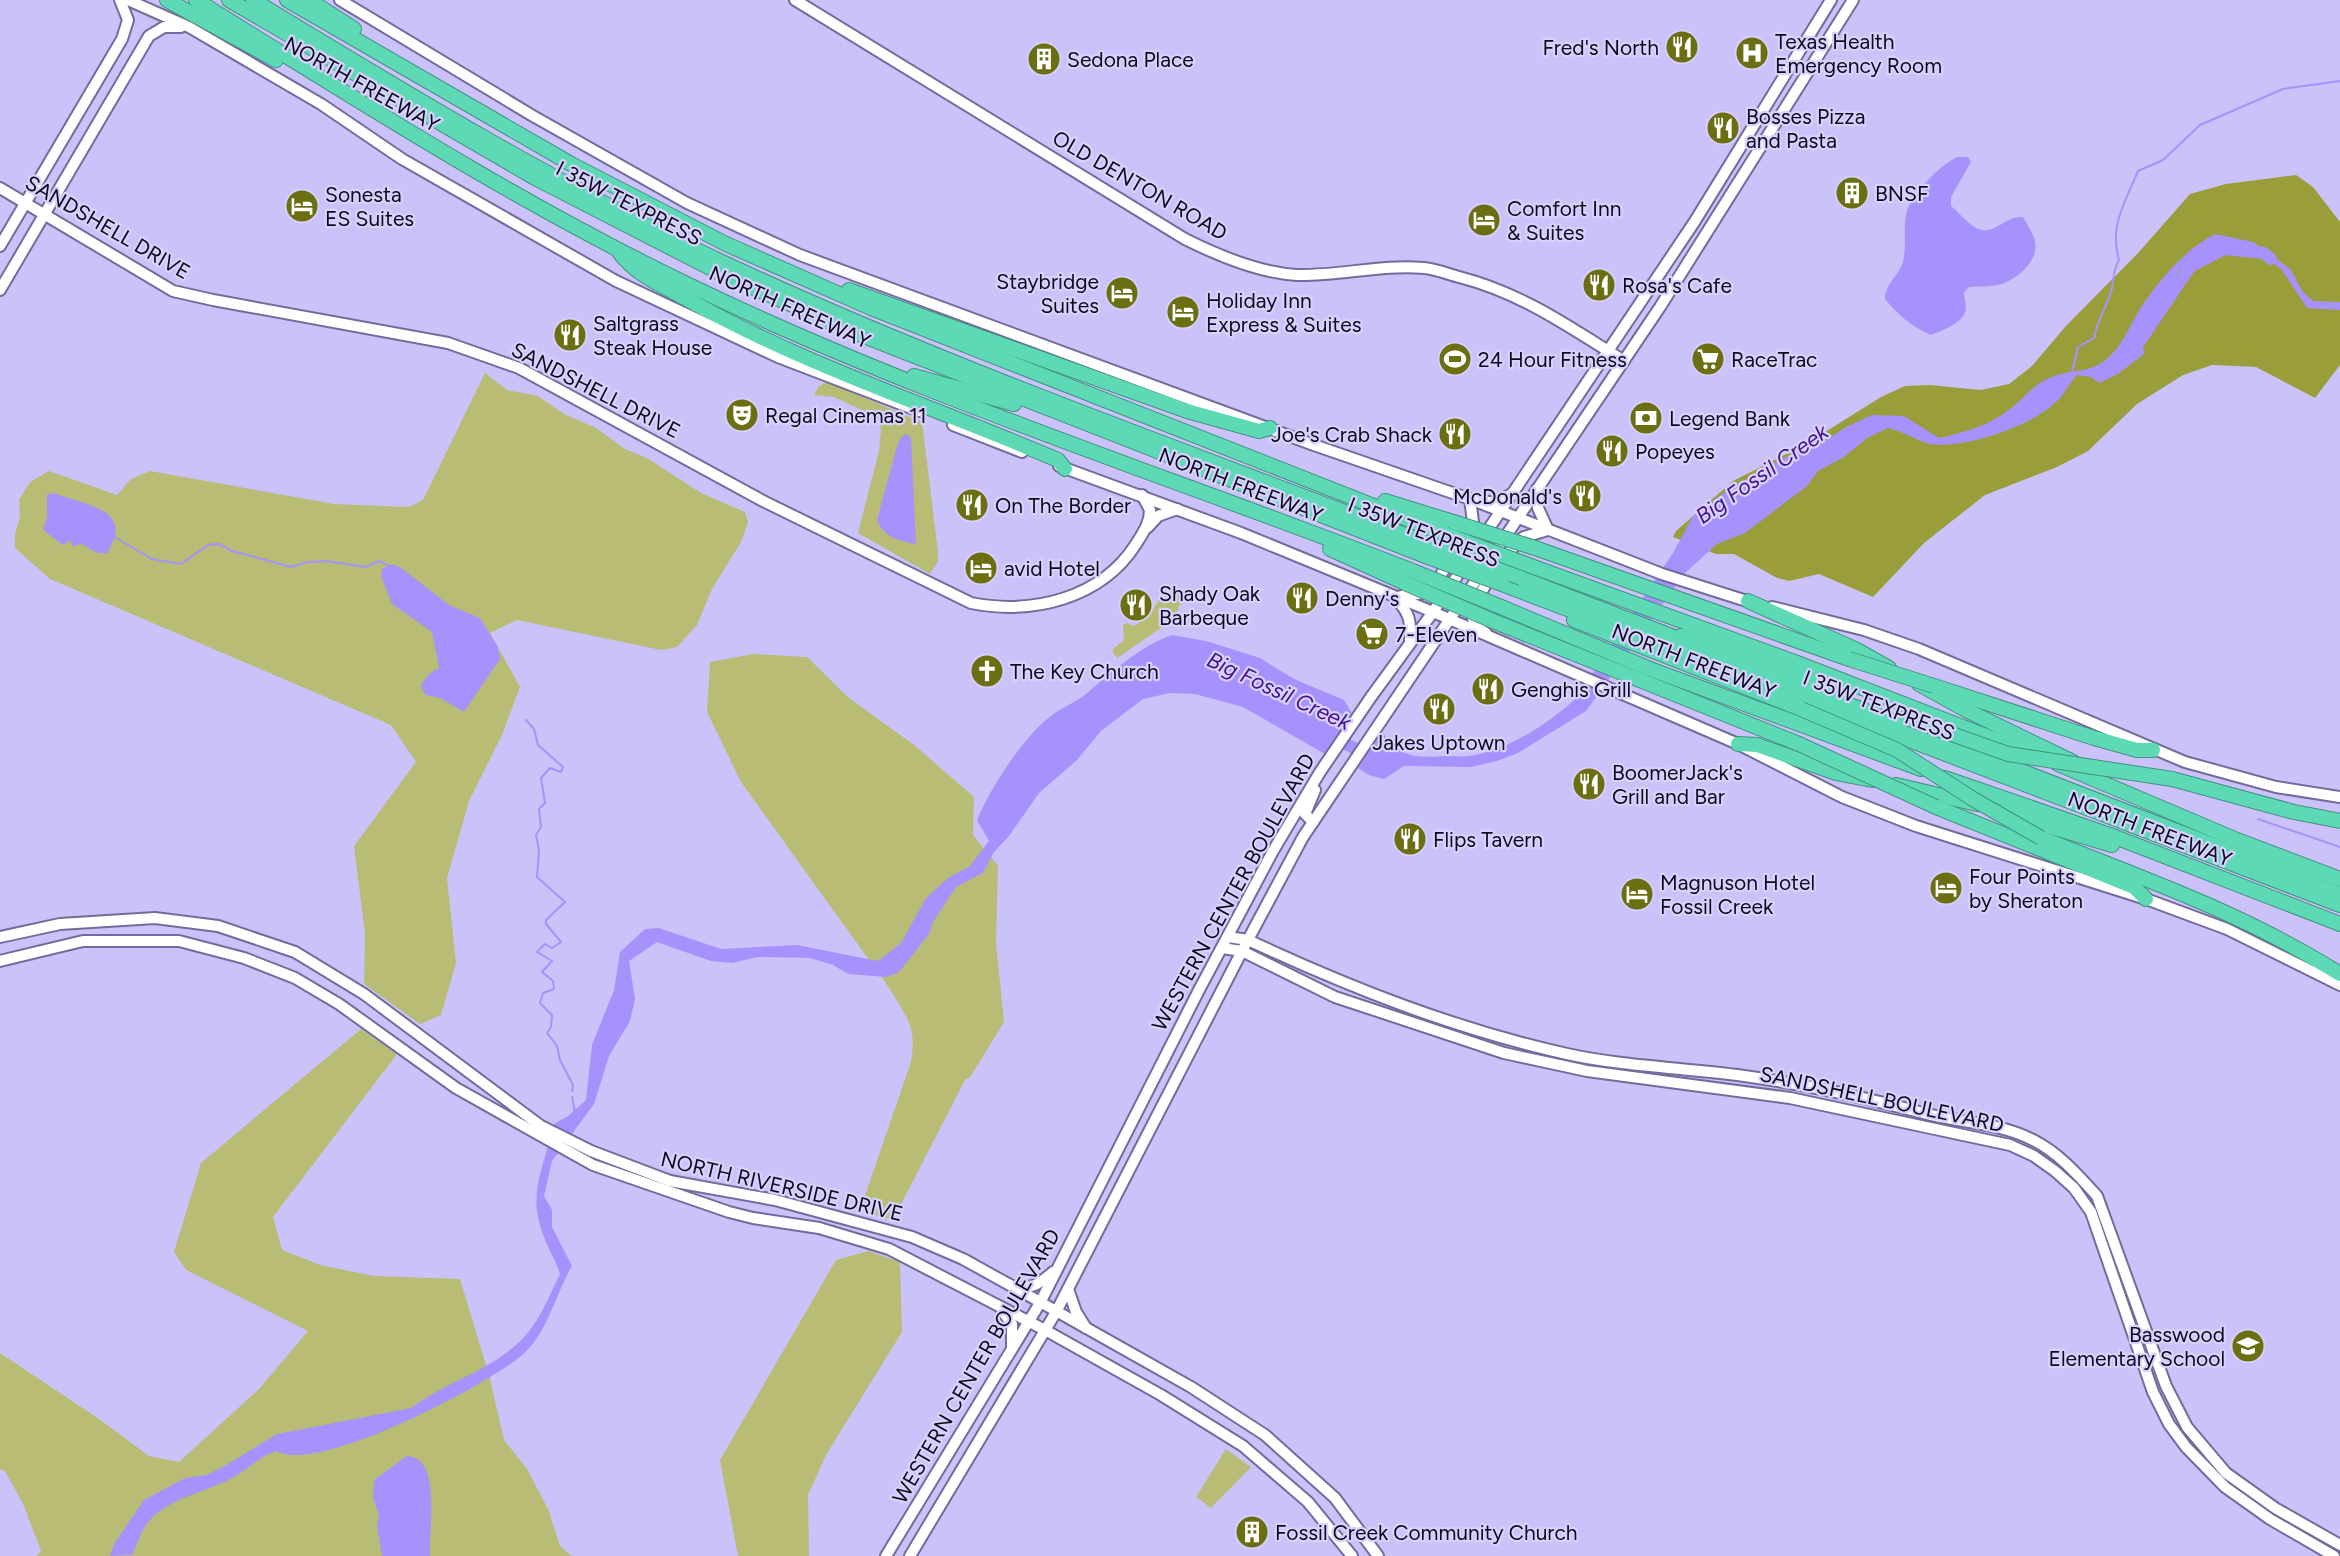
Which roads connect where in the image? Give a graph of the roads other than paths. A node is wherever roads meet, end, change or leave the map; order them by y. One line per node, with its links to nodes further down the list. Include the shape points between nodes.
1 (120, 0): 19 (main road, via 128,20 122,39)
2 (128, 0): 13 (main road, NORTH FREEWAY)
3 (167, 0): 17 (highway, NORTH FREEWAY, via 352,104)
4 (196, 0): 17 (highway)
5 (229, 0): 31 (highway, I 35W TEXPRESS, via 479,147 697,262 851,331)
6 (253, 0): 43 (highway, I 35W TEXPRESS, via 511,153 720,261 876,330)
7 (287, 0): 16 (highway, NORTH FREEWAY)
8 (309, 0): 16 (highway, via 439,82)
9 (340, 0): 30 (main road, via 533,116 687,203 749,233)
10 (795, 0): 27 (main road, OLD DENTON ROAD, via 1185,239 1214,253 1246,265 1296,275 1426,268 1512,294)
11 (1831, 0): 14 (main road, WESTERN CENTER BOULEVARD)
12 (1853, 0): 15 (main road, WESTERN CENTER BOULEVARD)
13 (189, 27): 20 (main road, via 171,26 149,36); 32 (main road, NORTH FREEWAY, via 321,104 402,159 616,282 778,357)
14 (1777, 89): 15 (main road); 21 (main road, WESTERN CENTER BOULEVARD)
15 (1793, 98): 22 (main road, WESTERN CENTER BOULEVARD)
16 (459, 100): 23 (highway, NORTH FREEWAY, via 571,164)
17 (368, 106): 25 (highway, NORTH FREEWAY, via 462,165)
18 (0, 188): 19 (main road, SANDSHELL DRIVE)
19 (26, 204): 20 (main road, SANDSHELL DRIVE); 24 (main road)
20 (45, 216): 26 (main road); 41 (main road, SANDSHELL DRIVE, via 182,294 448,343 519,368 765,502 971,603 1024,607 1088,590 1122,563)
21 (1692, 224): 22 (main road); 27 (main road, WESTERN CENTER BOULEVARD)
22 (1707, 234): 28 (main road, WESTERN CENTER BOULEVARD)
23 (726, 243): 30 (highway, via 739,242 852,291 1177,407 1259,430); 40 (highway, NORTH FREEWAY, via 871,308 1331,488)
24 (0, 246)
25 (618, 250): 29 (highway, NORTH FREEWAY); 32 (highway, via 630,267 757,336 1047,455)
26 (0, 290)
27 (1607, 351): 28 (main road, OLD DENTON ROAD); 34 (main road, WESTERN CENTER BOULEVARD)
28 (1624, 361): 33 (main road, WESTERN CENTER BOULEVARD)
29 (897, 376): 31 (highway, via 922,376); 44 (highway, NORTH FREEWAY)
30 (1270, 428): 36 (main road)
31 (1145, 448): 43 (highway, I 35W TEXPRESS)
32 (1065, 469): 35 (main road, NORTH FREEWAY)
33 (1537, 489): 39 (main road, WESTERN CENTER BOULEVARD); 42 (main road, via 1538,508)
34 (1514, 491): 36 (main road, via 1495,503); 38 (main road, WESTERN CENTER BOULEVARD)
35 (1142, 495): 37 (main road, NORTH FREEWAY); 41 (main road, via 1150,510)
36 (1470, 499): 38 (main road); 45 (main road, via 1473,522 1431,589 1420,596)
37 (1178, 509): 41 (main road, SANDSHELL DRIVE, via 1158,516); 45 (main road, NORTH FREEWAY)
38 (1500, 512): 39 (main road); 47 (main road, WESTERN CENTER BOULEVARD)
39 (1516, 519): 42 (main road); 49 (main road, WESTERN CENTER BOULEVARD)
40 (1449, 528): 54 (highway, bridge, via 1535,548 1849,659 2094,738 2137,750); 59 (highway, NORTH FREEWAY, bridge, via 1531,566 2026,751)
41 (1145, 529)
42 (1548, 530): 46 (main road); 50 (main road, via 1519,541 1477,599 1473,614 1476,626)
43 (1431, 551): 48 (highway, I 35W TEXPRESS, bridge, via 1521,578); 48 (highway, I 35W TEXPRESS, bridge, via 1502,584 1512,593)
44 (1411, 578): 62 (highway, NORTH FREEWAY, bridge, via 1501,607 1650,669 2110,835); 63 (highway, bridge, via 1493,621 1799,744 1936,807 2134,887)
45 (1394, 596): 47 (main road, NORTH FREEWAY); 51 (main road, via 1408,611)
46 (1748, 602): 54 (main road, via 1834,622 1919,649); 59 (highway, via 1857,650 1968,711 2223,829)
47 (1433, 612): 49 (main road); 51 (main road, WESTERN CENTER BOULEVARD)
48 (1600, 620): 52 (highway, I 35W TEXPRESS)
49 (1450, 621): 50 (main road); 58 (main road, WESTERN CENTER BOULEVARD)
50 (1496, 641): 53 (main road)
51 (1410, 642): 55 (main road, WESTERN CENTER BOULEVARD)
52 (1667, 647): 57 (highway, bridge, via 1687,635 1700,638 2008,754 2172,779); 61 (highway, I 35W TEXPRESS); 64 (highway, I 35W TEXPRESS); 74 (highway, bridge, via 1898,750 2041,838 2244,920)
53 (1738, 744): 62 (highway, via 1757,745 1836,773 1957,798 2169,864 2253,896); 63 (main road, via 1805,781 1879,812)
54 (2153, 750): 56 (main road, via 2220,773)
55 (1320, 772): 58 (main road, via 1305,814); 68 (main road, WESTERN CENTER BOULEVARD)
56 (2340, 798)
57 (2340, 821)
58 (1313, 822): 69 (main road, WESTERN CENTER BOULEVARD)
59 (2237, 840): 60 (highway, NORTH FREEWAY)
60 (2340, 879)
61 (2340, 894)
62 (2269, 897): 66 (highway, NORTH FREEWAY)
63 (2146, 899): 75 (main road, via 2260,943)
64 (2340, 905)
65 (80, 922): 67 (main road, NORTH RIVERSIDE DRIVE); 70 (main road); 76 (main road, NORTH RIVERSIDE DRIVE, via 132,918 188,921 254,936 295,952 364,994)
66 (2340, 924)
67 (0, 937)
68 (1228, 937): 69 (main road, SANDSHELL BOULEVARD); 71 (main road, WESTERN CENTER BOULEVARD)
69 (1248, 940): 72 (main road, WESTERN CENTER BOULEVARD); 90 (main road, SANDSHELL BOULEVARD, via 1411,1010 1514,1041 1590,1059 1784,1083 1890,1103 1925,1114 1990,1124 2035,1141 2069,1166 2097,1196 2166,1386 2187,1427 2226,1473)
70 (83, 941): 73 (main road, NORTH RIVERSIDE DRIVE); 76 (main road, NORTH RIVERSIDE DRIVE, via 179,941 244,958 295,978 339,1004 456,1088)
71 (1222, 948): 72 (main road, SANDSHELL BOULEVARD); 77 (main road, WESTERN CENTER BOULEVARD)
72 (1242, 951): 79 (main road, WESTERN CENTER BOULEVARD); 96 (main road, SANDSHELL BOULEVARD, via 1335,997 1504,1053 1587,1071 1790,1098 1984,1138 2034,1156 2074,1188 2091,1212 2153,1392 2186,1447 2225,1487)
73 (0, 961)
74 (2340, 974)
75 (2340, 985)
76 (542, 1132): 78 (main road, NORTH RIVERSIDE DRIVE, via 670,1181 775,1200 912,1238 963,1259); 81 (main road, NORTH RIVERSIDE DRIVE, via 578,1157 641,1184 729,1212 819,1228 889,1249)
77 (1058, 1268): 78 (main road, via 1037,1285); 80 (main road, WESTERN CENTER BOULEVARD)
78 (1010, 1285): 80 (main road, NORTH RIVERSIDE DRIVE)
79 (1068, 1289): 82 (main road, WESTERN CENTER BOULEVARD); 84 (main road)
80 (1040, 1303): 82 (main road, NORTH RIVERSIDE DRIVE); 83 (main road, WESTERN CENTER BOULEVARD)
81 (998, 1307): 83 (main road, NORTH RIVERSIDE DRIVE); 86 (main road, via 1012,1324)
82 (1056, 1312): 84 (main road, NORTH RIVERSIDE DRIVE); 85 (main road, WESTERN CENTER BOULEVARD)
83 (1029, 1322): 85 (main road, NORTH RIVERSIDE DRIVE); 86 (main road, WESTERN CENTER BOULEVARD)
84 (1086, 1329): 87 (main road, NORTH RIVERSIDE DRIVE)
85 (1045, 1330): 88 (main road, NORTH RIVERSIDE DRIVE); 93 (main road, WESTERN CENTER BOULEVARD)
86 (1011, 1348): 92 (main road, WESTERN CENTER BOULEVARD)
87 (1168, 1375): 88 (main road); 95 (main road, NORTH RIVERSIDE DRIVE, via 1265,1435 1335,1498)
88 (1158, 1393): 94 (main road, NORTH RIVERSIDE DRIVE, via 1266,1463 1308,1502)
89 (2340, 1536): 90 (main road)
90 (2327, 1538): 91 (main road, SANDSHELL BOULEVARD)
91 (2340, 1545)
92 (886, 1556)
93 (910, 1556)
94 (1352, 1556)
95 (1378, 1556)
96 (2334, 1556)

